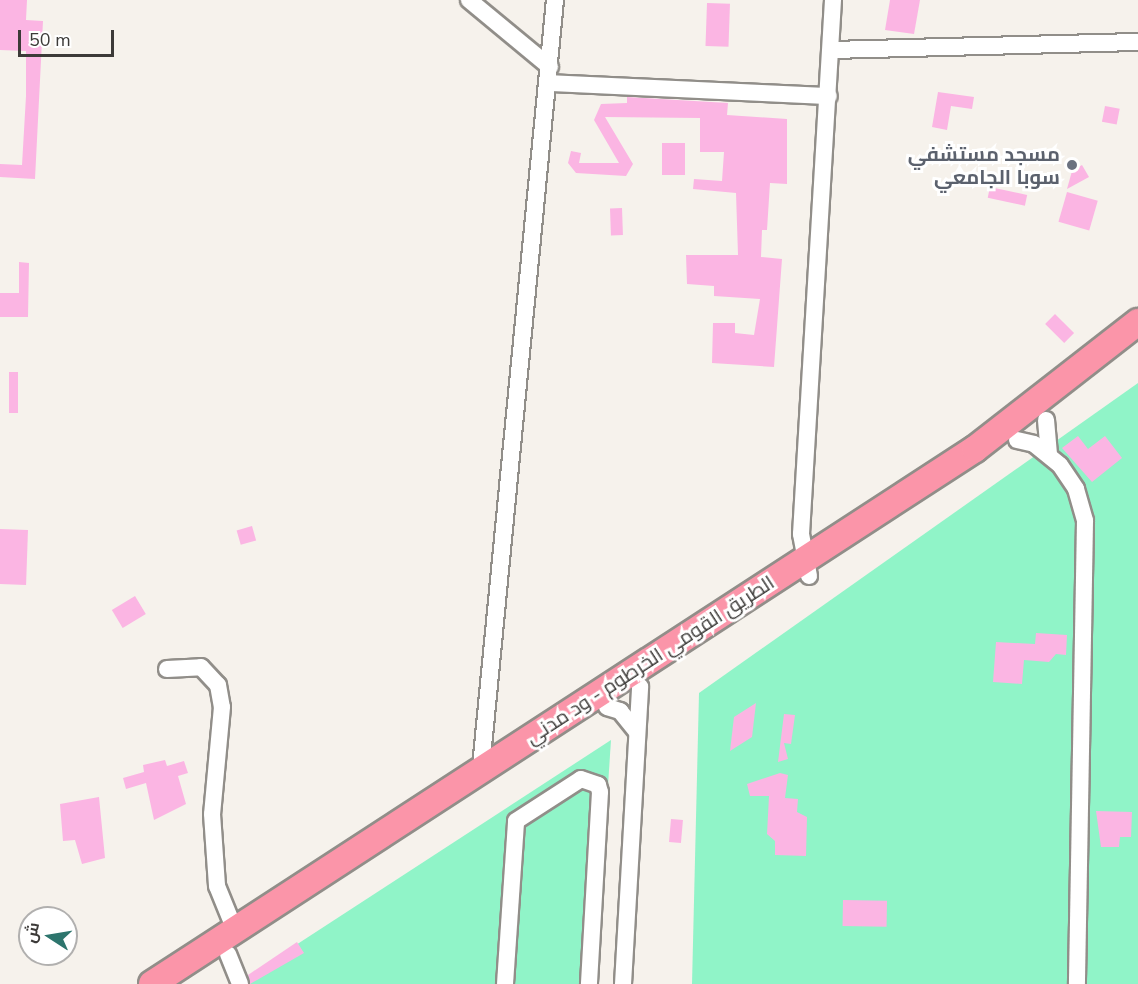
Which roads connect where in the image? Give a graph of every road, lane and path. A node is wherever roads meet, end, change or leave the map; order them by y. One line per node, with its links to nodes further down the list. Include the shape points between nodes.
1 (469, 0): 6 (street)
2 (555, 0): 6 (street)
3 (833, 0): 5 (street)
4 (1138, 42): 5 (street)
5 (831, 50): 7 (street)
6 (550, 75): 7 (street); 18 (street)
7 (829, 96): 13 (street)
8 (1138, 322): 13 (highway, الطريق القومي الخرطوم - ود مدني, via 1014,422)
9 (1138, 345): 10 (highway, الطريق القومي الخرطوم - ود مدني)
10 (1046, 420): 11 (highway, الطريق القومي الخرطوم - ود مدني); 12 (street)
11 (1017, 440): 12 (street); 13 (highway, الطريق القومي الخرطوم - ود مدني)
12 (1048, 454): 26 (street, via 1076,489 1085,521)
13 (806, 568): 15 (highway, الطريق القومي الخرطوم - ود مدني); 18 (highway, الطريق القومي الخرطوم - ود مدني)
14 (167, 669): 19 (street, via 201,667 218,685 222,707 212,814 217,886)
15 (640, 686): 16 (highway, الطريق القومي الخرطوم - ود مدني); 17 (street)
16 (607, 707): 17 (street, via 620,711); 19 (highway, الطريق القومي الخرطوم - ود مدني)
17 (637, 732): 25 (street)
18 (481, 767): 19 (highway, الطريق القومي الخرطوم - ود مدني)
19 (231, 942): 20 (highway, الطريق القومي الخرطوم - ود مدني); 21 (highway, الطريق القومي الخرطوم - ود مدني); 22 (street)
20 (152, 984)
21 (182, 984)
22 (240, 984)
23 (505, 984): 24 (street, via 516,821 581,778 598,785 600,792)
24 (589, 984)
25 (623, 984)
26 (1077, 984)

